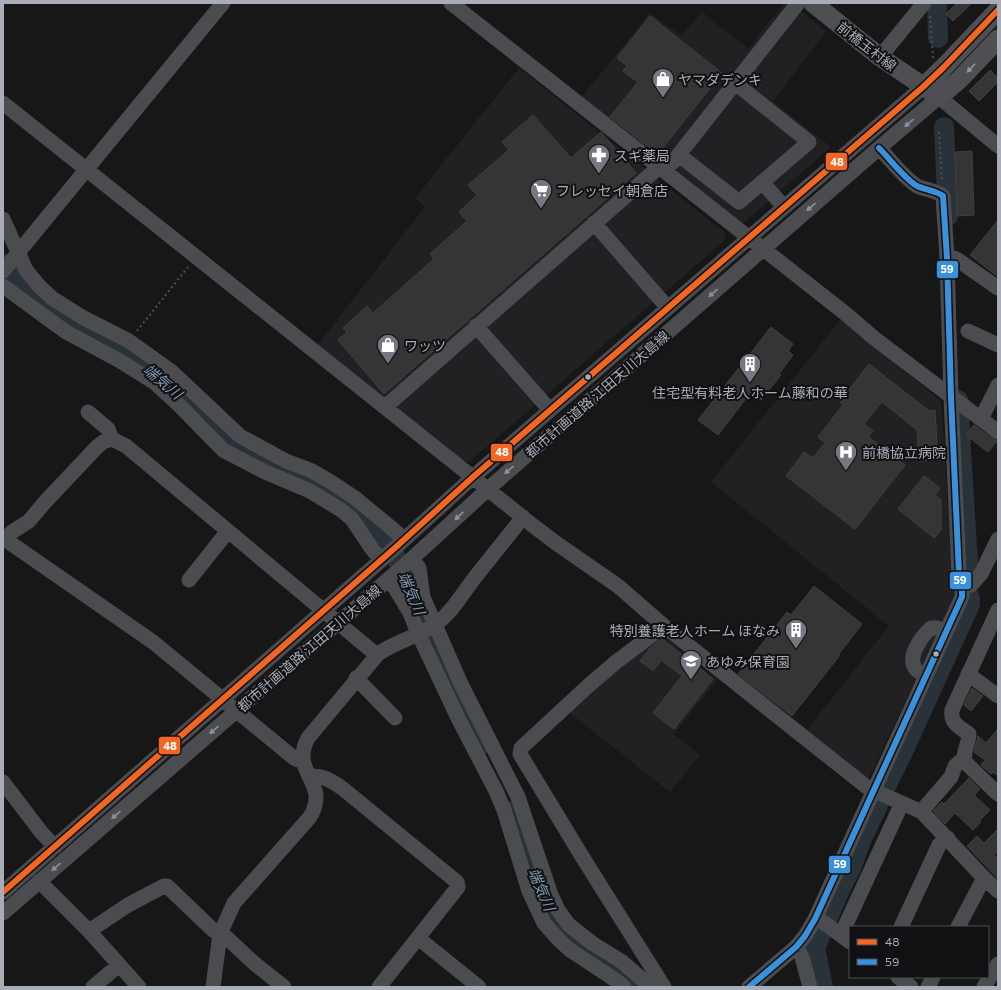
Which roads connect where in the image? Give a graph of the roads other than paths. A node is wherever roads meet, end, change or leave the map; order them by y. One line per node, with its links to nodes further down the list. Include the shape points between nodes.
1 (223, 3): 17 (street)
2 (451, 3): 16 (street)
3 (798, 3): 9 (street)
4 (813, 3): 8 (main road, 前橋玉村線)
5 (927, 7): 8 (street)
6 (998, 10): 10 (main road)
7 (998, 39): 11 (main road, one-way to 11)
8 (880, 57): 10 (main road, 前橋玉村線)
9 (735, 83): 15 (street); 18 (street, via 810,142)
10 (923, 87): 11 (main road, 前橋玉村線); 19 (street, 都市計画道路 江田天川大島線)
11 (939, 97): 13 (street); 14 (street, 都市計画道路 江田天川大島線, one-way to 14)
12 (3, 103): 17 (street)
13 (998, 146)
14 (879, 148): 23 (street, 都市計画道路 江田天川大島線, one-way to 23); 25 (street, via 917,186 943,196)
15 (679, 155): 16 (street); 18 (street, via 739,202)
16 (662, 169): 21 (street); 22 (street)
17 (86, 170): 24 (street); 35 (street)
18 (762, 182): 19 (street)
19 (784, 207): 22 (street, 都市計画道路 江田天川大島線)
20 (3, 219): 24 (street)
21 (594, 223): 29 (street); 30 (street)
22 (749, 238): 23 (street); 29 (street, 都市計画道路 江田天川大島線)
23 (763, 249): 34 (street); 42 (street, 都市計画道路 江田天川大島線, one-way to 42)
24 (17, 254): 26 (street); 47 (street, via 30,276 52,298 129,341 171,371 240,436 312,471 355,498)
25 (947, 258): 28 (street, via 958,260); 34 (street)
26 (3, 271)
27 (3, 286): 48 (street, via 61,329 154,383 223,450 310,491 341,510 352,519)
28 (998, 288)
29 (668, 308): 36 (street, 都市計画道路 江田天川大島線)
30 (476, 326): 35 (street); 36 (street)
31 (968, 332): 32 (street)
32 (998, 345)
33 (998, 385): 38 (street)
34 (956, 401): 38 (street); 52 (street, via 959,574)
35 (385, 407): 41 (street)
36 (550, 410): 41 (street, 都市計画道路 江田天川大島線)
37 (88, 412): 40 (street, via 108,428)
38 (981, 419): 39 (street)
39 (998, 432)
40 (112, 439): 44 (street, via 126,446); 46 (street, via 96,448 30,521)
41 (473, 477): 42 (street); 47 (street, 都市計画道路 江田天川大島線)
42 (488, 489): 43 (street); 49 (street, 都市計画道路 江田天川大島線, one-way to 49)
43 (523, 517): 56 (street, via 613,582); 57 (street, via 457,604 447,615)
44 (228, 531): 51 (street); 54 (street)
45 (998, 538): 52 (street, via 981,574 971,585)
46 (3, 539): 64 (street, via 135,629)
47 (400, 543): 48 (street, 都市計画道路 江田天川大島線)
48 (381, 560): 54 (street, 都市計画道路 江田天川大島線)
49 (409, 562): 50 (street, 都市計画道路 江田天川大島線); 57 (street, via 419,568)
50 (390, 578): 55 (street, 都市計画道路 江田天川大島線); 57 (street, via 410,613)
51 (189, 580)
52 (962, 588): 58 (street, via 962,597)
53 (998, 610): 61 (street)
54 (324, 611): 55 (street); 64 (street, 都市計画道路 江田天川大島線)
55 (338, 623): 59 (street); 65 (street, 都市計画道路 江田天川大島線)
56 (664, 626): 71 (street, via 868,788); 101 (street, via 588,686 521,748 520,754)
57 (427, 629): 59 (street); 99 (street, via 459,720 496,791 529,891 544,923 570,950); 100 (street, via 460,682 515,791 558,910 569,925 621,961)
58 (941, 630): 60 (street); 60 (street, via 929,630 915,650 913,662)
59 (376, 656): 62 (street)
60 (921, 673): 71 (street)
61 (968, 674): 63 (street); 67 (street, via 951,716 956,725 969,734)
62 (356, 678): 66 (street); 68 (street, via 308,738)
63 (998, 696)
64 (222, 700): 65 (street); 76 (street, 都市計画道路 江田天川大島線)
65 (236, 711): 68 (street, via 294,758); 78 (street, 都市計画道路 江田天川大島線, one-way to 78)
66 (395, 718)
67 (964, 758): 72 (street, via 970,768); 74 (street, via 955,766 951,777)
68 (302, 760): 69 (street)
69 (310, 777): 86 (street, via 317,798 315,809 239,896); 87 (street, via 319,776 338,786 457,882 458,887)
70 (3, 782): 76 (street)
71 (879, 793): 73 (street); 84 (street)
72 (998, 794)
73 (902, 803): 74 (street); 84 (street)
74 (922, 812): 75 (street)
75 (948, 838): 77 (street); 82 (street, via 939,845)
76 (55, 847): 80 (street, 都市計画道路 江田天川大島線)
77 (984, 878): 79 (street); 83 (street)
78 (39, 881): 81 (street, 都市計画道路 江田天川大島線); 85 (street)
79 (998, 891)
80 (3, 892)
81 (3, 912)
82 (901, 926)
83 (959, 926)
84 (832, 929): 88 (street, via 805,936)
85 (89, 931): 86 (street, via 128,904 167,886); 90 (street)
86 (220, 934): 95 (street); 96 (street)
87 (418, 938): 97 (street); 98 (street)
88 (796, 947): 102 (street); 103 (street, via 802,957)
89 (998, 964): 106 (street)
90 (119, 965): 93 (street); 94 (street)
91 (899, 978): 104 (street)
92 (932, 978): 105 (street)
93 (93, 987)
94 (139, 987)
95 (213, 987)
96 (284, 987)
97 (379, 987)
98 (479, 987)
99 (624, 987)
100 (651, 987)
101 (664, 987)
102 (749, 987)
103 (810, 987)
104 (912, 987)
105 (928, 987)
106 (984, 987)

